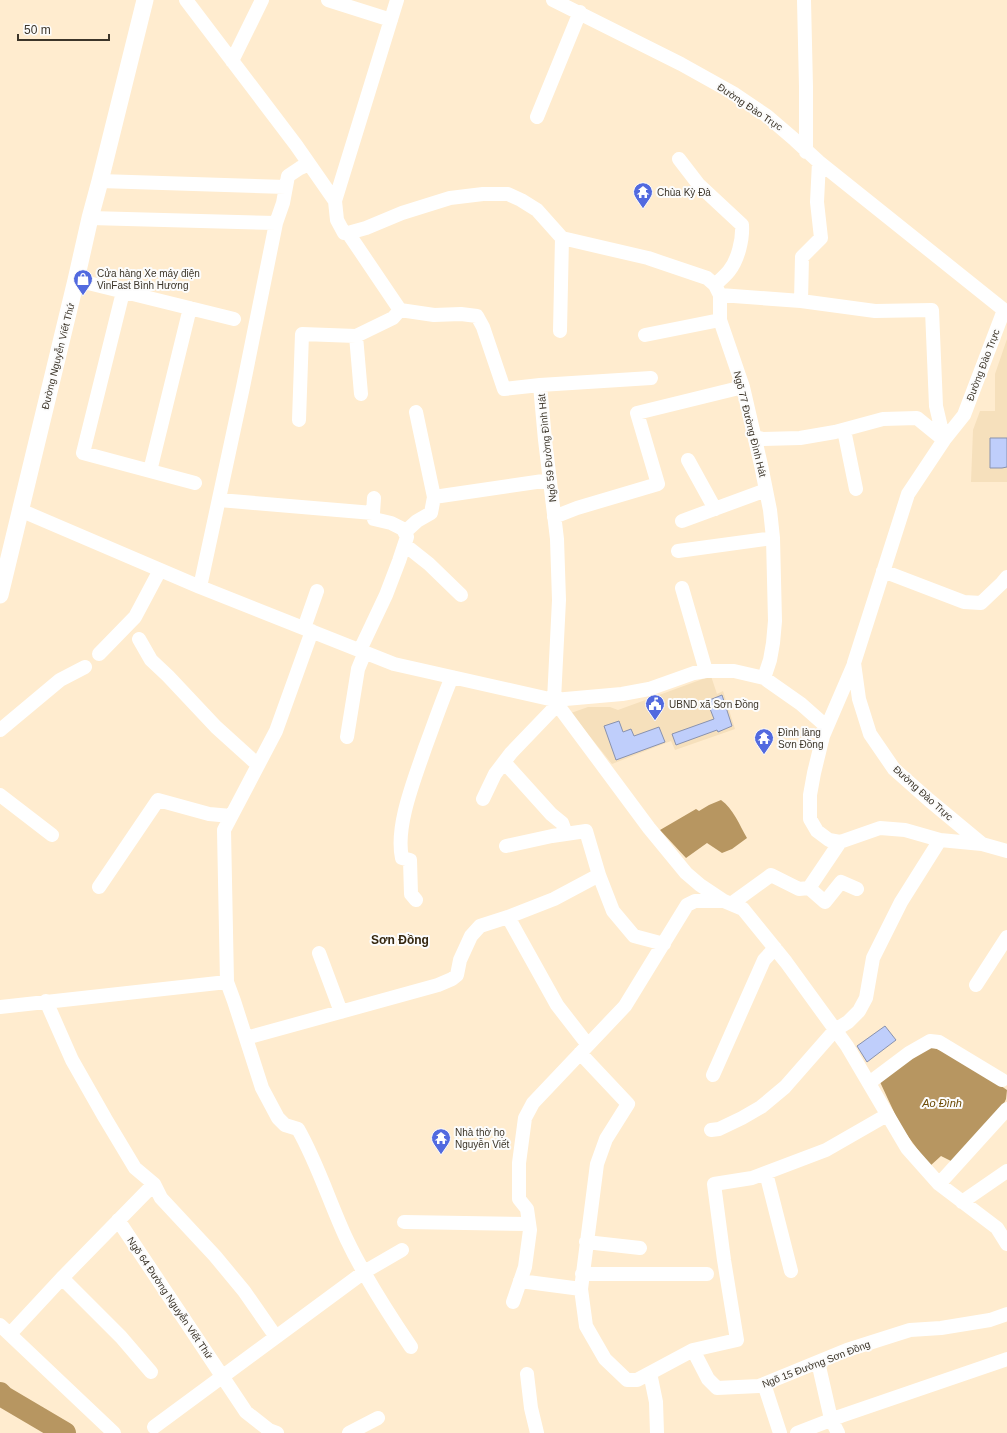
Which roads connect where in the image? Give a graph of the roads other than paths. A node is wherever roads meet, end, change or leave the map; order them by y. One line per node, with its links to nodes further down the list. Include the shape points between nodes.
1 (145, 0): 16 (main road, Đường Nguyễn Viết Thứ)
2 (186, 0): 10 (street)
3 (262, 0): 10 (street)
4 (328, 0): 9 (street)
5 (397, 0): 9 (street)
6 (553, 0): 8 (street, Đường Đào Trực)
7 (804, 0): 12 (street)
8 (580, 12): 11 (street); 12 (street, Đường Đào Trực, via 733,93 767,116)
9 (391, 20): 18 (street)
10 (232, 61): 15 (street)
11 (537, 117)
12 (806, 152): 14 (street, Đường Đào Trực)
13 (679, 159): 24 (street, via 699,185 742,225 736,257)
14 (818, 162): 26 (street, via 817,202 821,238 802,257); 29 (street, Đường Đào Trực)
15 (309, 164): 17 (street, via 288,176); 18 (street)
16 (100, 181): 17 (street); 19 (main road, Đường Nguyễn Viết Thứ)
17 (286, 187): 20 (street)
18 (335, 201): 21 (street, via 338,220 344,233)
19 (90, 218): 20 (street); 23 (main road, Đường Nguyễn Viết Thứ)
20 (276, 223): 52 (street)
21 (348, 233): 22 (street, via 450,198 508,194 537,210); 28 (street)
22 (562, 238): 24 (street, via 648,258 707,278); 32 (street)
23 (76, 280): 25 (street); 54 (main road, Đường Nguyễn Viết Thứ)
24 (717, 290): 26 (street); 31 (street, Ngõ 77 Đường Đình Hát)
25 (123, 292): 27 (street); 45 (street, via 83,453)
26 (801, 301): 43 (street, via 875,311 932,310 936,406)
27 (190, 308): 30 (street); 45 (street)
28 (400, 310): 34 (street, via 393,318); 36 (street, Ngõ 59 Đường Đình Hát, via 434,315 477,316 504,389)
29 (1005, 310): 43 (street, Đường Đào Trực, via 964,415)
30 (234, 319)
31 (720, 320): 33 (street); 37 (street, Ngõ 77 Đường Đình Hát)
32 (560, 331)
33 (645, 335)
34 (356, 336): 38 (street); 40 (street, via 302,334)
35 (651, 378): 36 (street)
36 (540, 385): 46 (street, Ngõ 59 Đường Đình Hát)
37 (743, 387): 42 (street, Ngõ 77 Đường Đình Hát); 56 (street, via 637,413 658,484)
38 (361, 394)
39 (416, 412): 50 (street)
40 (299, 420)
41 (844, 430): 42 (street, via 800,438); 43 (street, via 883,419 917,418); 48 (street)
42 (755, 437): 49 (street, Ngõ 77 Đường Đình Hát)
43 (944, 440): 62 (street, Đường Đào Trực, via 908,494)
44 (688, 460): 53 (street)
45 (150, 471): 47 (street)
46 (550, 480): 50 (street); 56 (street, Ngõ 59 Đường Đình Hát)
47 (195, 483)
48 (856, 489)
49 (766, 490): 53 (street); 59 (street, Ngõ 77 Đường Đình Hát)
50 (434, 497): 58 (street, via 431,513 417,521)
51 (374, 498): 55 (street)
52 (219, 500): 55 (street); 64 (street)
53 (715, 509): 57 (street)
54 (20, 510): 61 (street); 67 (main road, Đường Nguyễn Viết Thứ)
55 (373, 513): 58 (street, via 374,519 403,529)
56 (554, 517): 78 (street, Ngõ 59 Đường Đình Hát, via 559,600)
57 (682, 521)
58 (404, 538): 68 (street); 71 (street, via 386,595)
59 (773, 538): 60 (street); 77 (street, Ngõ 77 Đường Đình Hát, via 776,620)
60 (678, 551)
61 (160, 570): 64 (street); 72 (street, via 135,617)
62 (883, 571): 63 (street, via 964,602 981,603); 73 (street, Đường Đào Trực)
63 (1007, 577)
64 (200, 587): 69 (street)
65 (682, 588): 75 (street)
66 (317, 591): 69 (street)
67 (0, 595)
68 (461, 595)
69 (308, 629): 71 (street); 83 (street, via 276,731)
70 (139, 639): 83 (street, via 151,660 216,727)
71 (362, 651): 76 (street, via 394,664); 81 (street)
72 (99, 654)
73 (854, 663): 79 (street); 91 (street, Đường Đào Trực, via 859,699 870,734 894,769)
74 (85, 667): 80 (street, via 60,680)
75 (706, 671): 77 (street, via 734,671); 78 (street, via 649,689)
76 (452, 677): 78 (street); 98 (street, via 412,783 403,820 400,851 402,858 410,860 411,894)
77 (764, 678): 79 (street, via 801,704)
78 (556, 702): 82 (street); 99 (street, via 649,828 686,873)
79 (827, 727): 90 (street, via 810,795 810,819 817,831 829,840)
80 (0, 730)
81 (347, 737)
82 (504, 762): 85 (street); 87 (street, via 562,823)
83 (258, 765): 86 (street)
84 (0, 796): 88 (street)
85 (483, 799)
86 (231, 816): 95 (street, via 209,814 158,800); 105 (street, via 224,830)
87 (566, 834): 92 (street); 94 (street, via 586,831)
88 (52, 835)
89 (940, 840): 90 (street, via 905,830 880,828); 91 (street); 110 (street, via 901,902 872,958 866,998 859,1011)
90 (840, 842): 96 (street)
91 (982, 844): 93 (street, Đường Đào Trực)
92 (506, 846)
93 (1007, 851)
94 (599, 875): 100 (street, via 554,899); 102 (street, via 613,911 634,936)
95 (99, 886)
96 (809, 888): 97 (street, via 825,902 841,882); 99 (street, via 799,888 771,875)
97 (857, 889)
98 (416, 900)
99 (728, 902): 102 (street, via 695,901 687,905); 103 (street, via 743,909)
100 (508, 917): 109 (street, via 480,926 471,936 460,960 457,975 452,979); 112 (street)
101 (1007, 937): 106 (street)
102 (664, 944): 112 (street, via 625,1006)
103 (775, 948): 110 (street); 113 (street, via 764,960)
104 (319, 953): 109 (street)
105 (227, 982): 107 (street); 111 (street)
106 (976, 985)
107 (46, 1001): 108 (street); 121 (street, via 72,1060 105,1118 135,1168)
108 (0, 1007)
109 (341, 1012): 111 (street)
110 (835, 1030): 115 (street); 118 (street, via 785,1087 761,1107 719,1129)
111 (246, 1038): 132 (street, via 262,1088 278,1118 298,1129 308,1147)
112 (584, 1049): 126 (street, via 533,1103 525,1118 519,1163 519,1199 527,1209); 128 (street, via 628,1104 606,1139 597,1164)
113 (713, 1075)
114 (1005, 1079): 115 (street, via 939,1042 930,1041 909,1053)
115 (869, 1083): 117 (street)
116 (1007, 1109): 122 (street)
117 (888, 1115): 120 (street, via 826,1150); 122 (street, via 907,1148)
118 (711, 1130)
119 (1007, 1171): 123 (street)
120 (766, 1173): 131 (street); 143 (street, via 714,1184 737,1340)
121 (154, 1184): 124 (street); 141 (street, via 161,1198 244,1291)
122 (939, 1184): 123 (street)
123 (962, 1202): 127 (street, via 997,1228)
124 (118, 1220): 135 (street); 149 (street, Ngõ 64 Đường Nguyễn Viết Thứ)
125 (404, 1222): 126 (street)
126 (529, 1224): 136 (street, via 525,1267)
127 (1006, 1240)
128 (586, 1242): 129 (street); 133 (street)
129 (640, 1248)
130 (402, 1250): 132 (street)
131 (791, 1271)
132 (364, 1272): 141 (street); 142 (street)
133 (582, 1274): 134 (street); 137 (street)
134 (706, 1274)
135 (62, 1278): 140 (street); 146 (street, via 121,1337)
136 (520, 1281): 137 (street); 138 (street)
137 (580, 1289): 147 (street, via 586,1326 605,1359 627,1380 637,1380)
138 (513, 1302)
139 (1007, 1314): 145 (street, Ngõ 15 Đường Sơn Đồng, via 990,1320 910,1330)
140 (5, 1329): 154 (street)
141 (276, 1337): 149 (street)
142 (412, 1347)
143 (694, 1350): 147 (street); 150 (street, Ngõ 15 Đường Sơn Đồng, via 708,1379 717,1388)
144 (1007, 1359): 152 (street)
145 (818, 1362): 150 (street, Ngõ 15 Đường Sơn Đồng); 152 (street)
146 (151, 1372)
147 (650, 1373): 158 (street, via 656,1402)
148 (528, 1374): 157 (street, via 531,1408)
149 (222, 1376): 153 (street); 155 (street, Ngõ 64 Đường Nguyễn Viết Thứ, via 246,1412)
150 (764, 1384): 159 (street)
151 (378, 1418): 156 (street)
152 (831, 1420): 160 (street); 161 (street)
153 (154, 1426)
154 (114, 1433)
155 (277, 1433)
156 (349, 1433)
157 (537, 1433)
158 (657, 1433)
159 (780, 1433)
160 (797, 1433)
161 (838, 1433)

